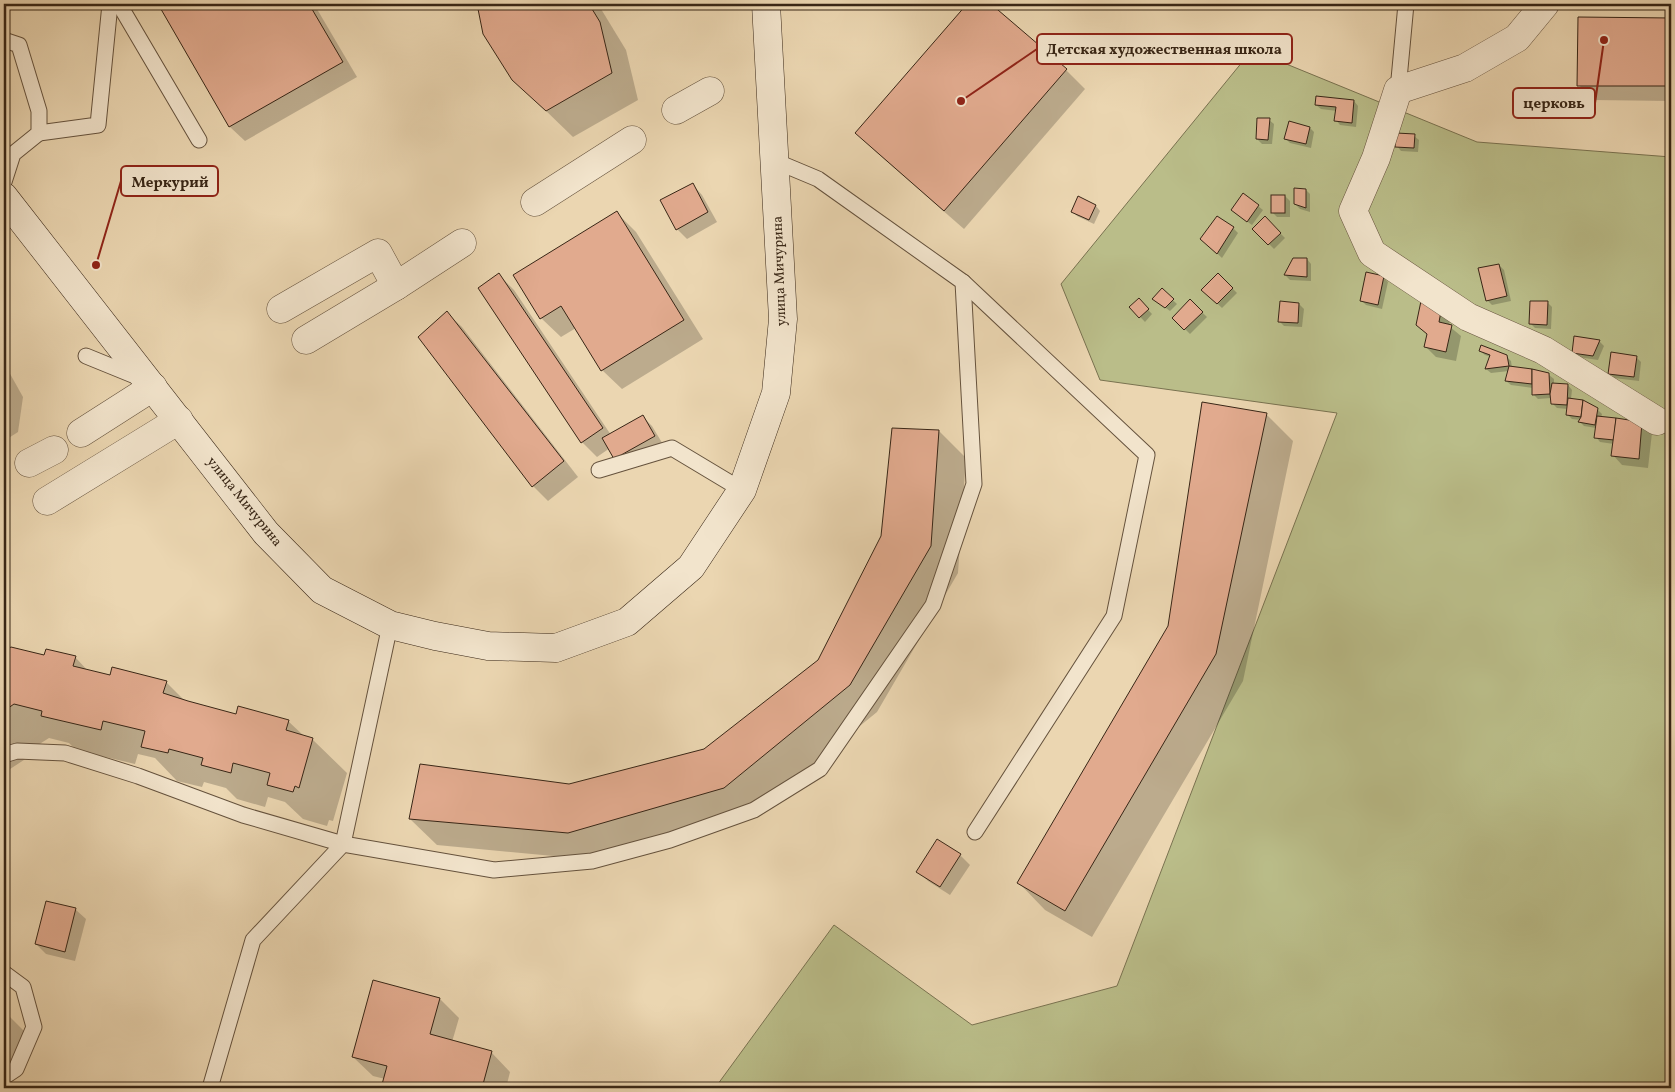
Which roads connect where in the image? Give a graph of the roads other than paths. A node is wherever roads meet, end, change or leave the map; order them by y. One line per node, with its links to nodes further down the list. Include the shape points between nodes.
1 (110, 4): 10 (lane, via 100,128)
2 (119, 4): 11 (lane)
3 (766, 4): 13 (street, улица Мичурина)
4 (1406, 4): 7 (lane)
5 (1545, 4): 7 (street, via 1517,38 1465,68)
6 (4, 40): 10 (lane, via 19,45 39,111)
7 (1398, 90): 25 (street, via 1376,158 1353,211 1372,253 1468,317 1543,350)
8 (710, 91): 9 (street)
9 (676, 110)
10 (39, 133): 14 (lane, via 13,154)
11 (199, 140)
12 (632, 140): 16 (street)
13 (776, 161): 18 (lane, via 818,179); 30 (street, улица Мичурина, via 783,319 777,383)
14 (4, 182)
15 (4, 197): 23 (street, улица Мичурина)
16 (534, 202)
17 (462, 243): 19 (street)
18 (963, 282): 34 (lane, via 1147,455 1114,616); 35 (lane, via 974,484 933,605 820,769 754,810 670,840 592,861 494,870)
19 (396, 286): 20 (street, via 378,253); 21 (street)
20 (281, 309)
21 (306, 340)
22 (86, 356): 23 (lane)
23 (152, 385): 24 (street, улица Мичурина); 26 (street)
24 (179, 420): 31 (street); 32 (street, улица Мичурина, via 266,533 322,590)
25 (1657, 421)
26 (80, 433)
27 (54, 450): 28 (street)
28 (29, 463)
29 (599, 470): 30 (lane, via 672,448)
30 (742, 490): 32 (street, улица Мичурина, via 691,567 626,622 556,648 488,646)
31 (47, 501)
32 (390, 625): 35 (lane)
33 (4, 755): 35 (lane, via 17,751 65,753 243,814)
34 (975, 832)
35 (343, 844): 38 (lane, via 252,940)
36 (4, 973): 37 (lane, via 23,987 34,1027 16,1069)
37 (4, 1077)
38 (210, 1088)

